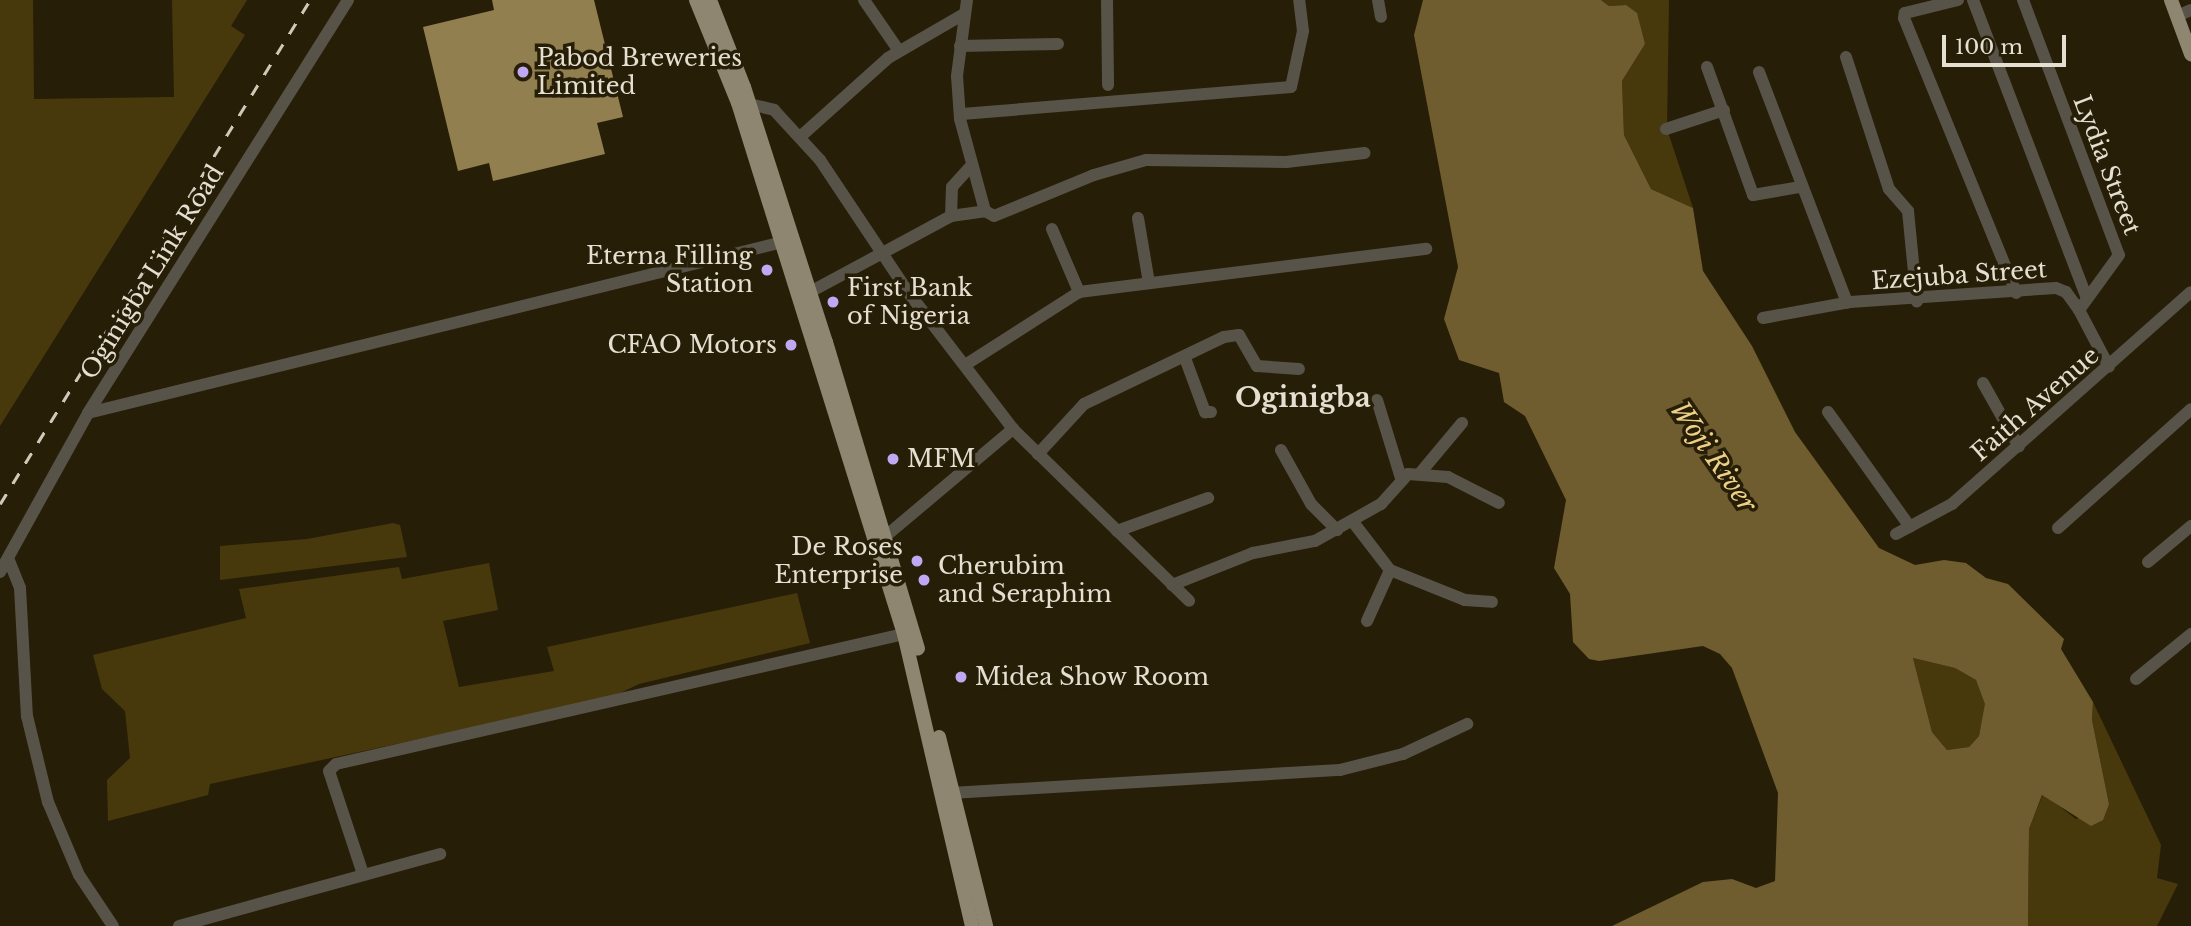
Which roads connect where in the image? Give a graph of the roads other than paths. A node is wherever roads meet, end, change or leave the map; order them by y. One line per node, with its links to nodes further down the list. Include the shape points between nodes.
1 (348, 0): 59 (street, Oginigba Link Road)
2 (696, 0): 37 (main road, via 718,44)
3 (710, 0): 25 (main road)
4 (864, 0): 19 (street)
5 (967, 0): 14 (street)
6 (1107, 0): 24 (street)
7 (1299, 0): 27 (street, via 1303,31 1292,87)
8 (1378, 0): 16 (street)
9 (1958, 0): 44 (street, via 1905,13)
10 (1973, 0): 45 (street)
11 (2023, 0): 45 (street, Lydia Street, via 2119,255)
12 (2171, 0): 15 (main road)
13 (2191, 10): 15 (street)
14 (964, 14): 18 (street); 19 (street)
15 (2177, 16): 20 (main road)
16 (1381, 17)
17 (1058, 44): 18 (street)
18 (960, 46): 27 (street)
19 (898, 51): 29 (street)
20 (2191, 54)
21 (1846, 57): 46 (street, via 1889,189 1908,211)
22 (1707, 67): 26 (street)
23 (1759, 72): 32 (street, Ezejuba Street)
24 (1108, 85)
25 (749, 104): 29 (street, via 774,110); 37 (main road)
26 (1724, 110): 28 (street); 32 (street, via 1755,196)
27 (962, 114): 31 (street)
28 (1666, 129)
29 (800, 136): 39 (street)
30 (1364, 153): 33 (street, via 1286,162 1146,160 1094,175 1000,215)
31 (970, 167): 33 (street); 34 (street, via 952,187)
32 (1801, 187): 47 (street, Ezejuba Street)
33 (985, 211): 34 (street)
34 (951, 216): 39 (street)
35 (1138, 218): 40 (street)
36 (1052, 229): 42 (street)
37 (787, 241): 41 (main road); 59 (street); 85 (main road)
38 (1426, 248): 40 (street)
39 (882, 256): 41 (street); 51 (street)
40 (1149, 283): 42 (street)
41 (810, 292): 76 (main road)
42 (1079, 292): 51 (street)
43 (2191, 292): 52 (street, Faith Avenue)
44 (2016, 293): 46 (street, Ezejuba Street); 48 (street, Ezejuba Street, via 2061,289)
45 (2086, 296): 48 (street)
46 (1917, 302): 47 (street, Ezejuba Street)
47 (1847, 303): 49 (street)
48 (2079, 310): 52 (street, Ezejuba Street)
49 (1763, 318)
50 (1185, 358): 53 (street, via 1234,335 1242,338 1257,366); 57 (street, via 1205,412); 64 (street, via 1084,404)
51 (965, 365): 61 (street)
52 (2109, 367): 62 (street, Faith Avenue)
53 (1299, 369)
54 (1983, 383): 62 (street)
55 (1377, 400): 66 (street)
56 (2191, 409): 72 (street)
57 (1212, 412)
58 (1828, 412): 71 (street)
59 (88, 413): 77 (street, Oginigba Link Road)
60 (1462, 423): 65 (street)
61 (1013, 429): 64 (street); 76 (street)
62 (2019, 447): 71 (street, Faith Avenue, via 1952,504)
63 (1281, 450): 73 (street, via 1311,504)
64 (1038, 454): 74 (street)
65 (1421, 472): 66 (street); 68 (street, via 1448,477)
66 (1401, 478): 69 (street, via 1381,504)
67 (1208, 498): 74 (street)
68 (1499, 503)
69 (1353, 522): 73 (street); 79 (street)
70 (2191, 526): 78 (street)
71 (1910, 527): 75 (street, Faith Avenue)
72 (2058, 528)
73 (1337, 530): 81 (street, via 1299,547 1212,566)
74 (1117, 531): 81 (street)
75 (1896, 534)
76 (887, 536): 89 (main road)
77 (8, 558): 80 (street, Oginigba Link Road); 92 (street, via 20,588 27,716 48,802 79,875)
78 (2148, 562)
79 (1390, 570): 83 (street, via 1465,600); 84 (street)
80 (0, 572)
81 (1172, 585): 82 (street)
82 (1189, 601)
83 (1492, 602)
84 (1367, 621)
85 (904, 634): 91 (street, via 337,764 329,771); 94 (main road)
86 (2191, 634): 87 (street)
87 (2136, 679)
88 (1467, 724): 89 (street, via 1403,754 1340,770)
89 (951, 793): 95 (main road)
90 (440, 854): 91 (street)
91 (363, 874): 93 (street)
92 (113, 926)
93 (179, 926)
94 (972, 926)
95 (986, 926)

